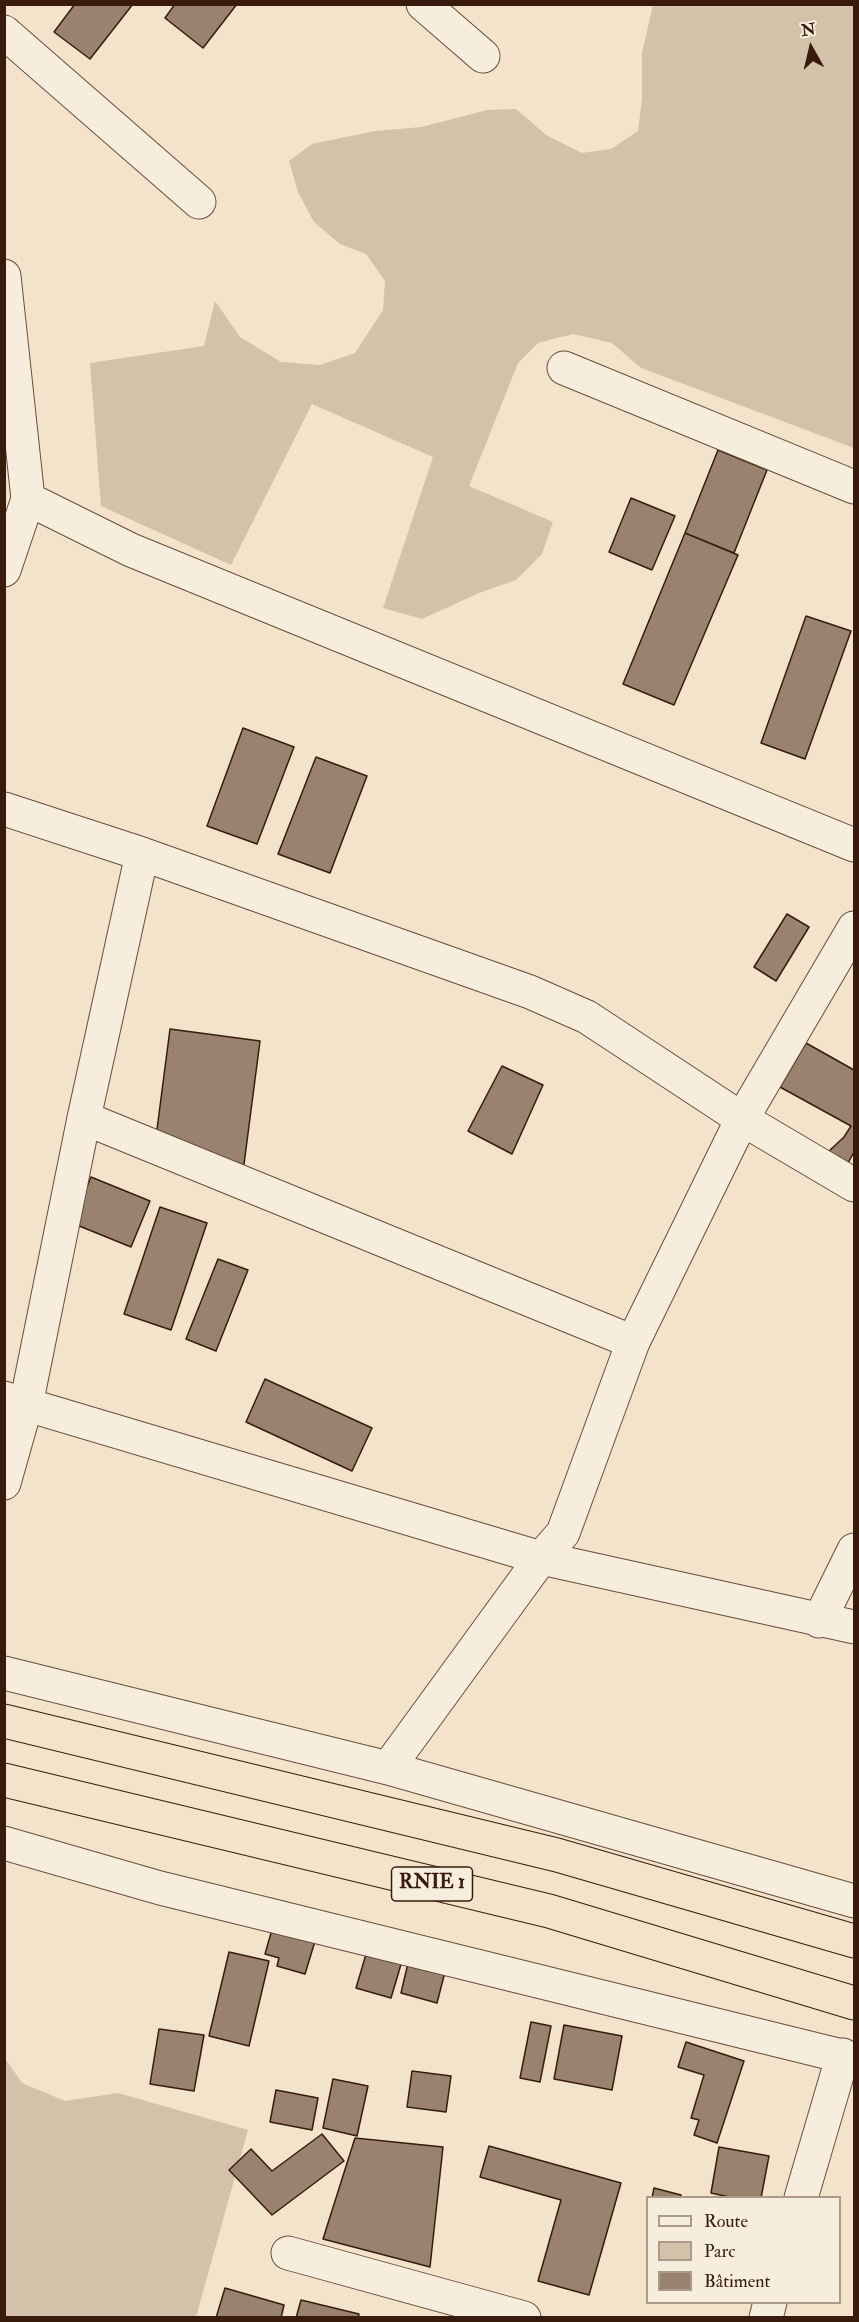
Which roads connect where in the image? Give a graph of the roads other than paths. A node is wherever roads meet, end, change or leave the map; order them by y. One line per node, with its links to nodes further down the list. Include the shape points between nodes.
1 (423, 4): 3 (street)
2 (4, 32): 4 (street)
3 (483, 56)
4 (199, 202)
5 (4, 276): 7 (street)
6 (564, 368): 8 (street)
7 (13, 422): 9 (street)
8 (855, 487)
9 (28, 499): 10 (street); 12 (street, via 131,550)
10 (4, 570)
11 (4, 809): 13 (street)
12 (855, 845)
13 (142, 854): 15 (street); 16 (street, via 530,992 587,1017)
14 (855, 928): 16 (street)
15 (84, 1118): 18 (street); 19 (street)
16 (742, 1119): 17 (street); 18 (street)
17 (855, 1185)
18 (633, 1342): 22 (street, via 563,1533)
19 (15, 1402): 20 (street); 22 (street)
20 (4, 1483)
21 (855, 1550): 23 (street)
22 (542, 1558): 23 (street); 27 (street)
23 (819, 1621): 24 (street)
24 (855, 1627)
25 (4, 1673): 27 (street)
26 (4, 1721): 31 (highway, via 557,1856)
27 (388, 1768): 30 (street)
28 (4, 1780): 32 (highway, RNIE 1, via 549,1911)
29 (4, 1843): 33 (street, via 160,1888)
30 (855, 1901)
31 (855, 1941)
32 (855, 2003)
33 (849, 2057): 34 (street)
34 (802, 2196)
35 (288, 2253): 36 (street)
36 (524, 2318)

